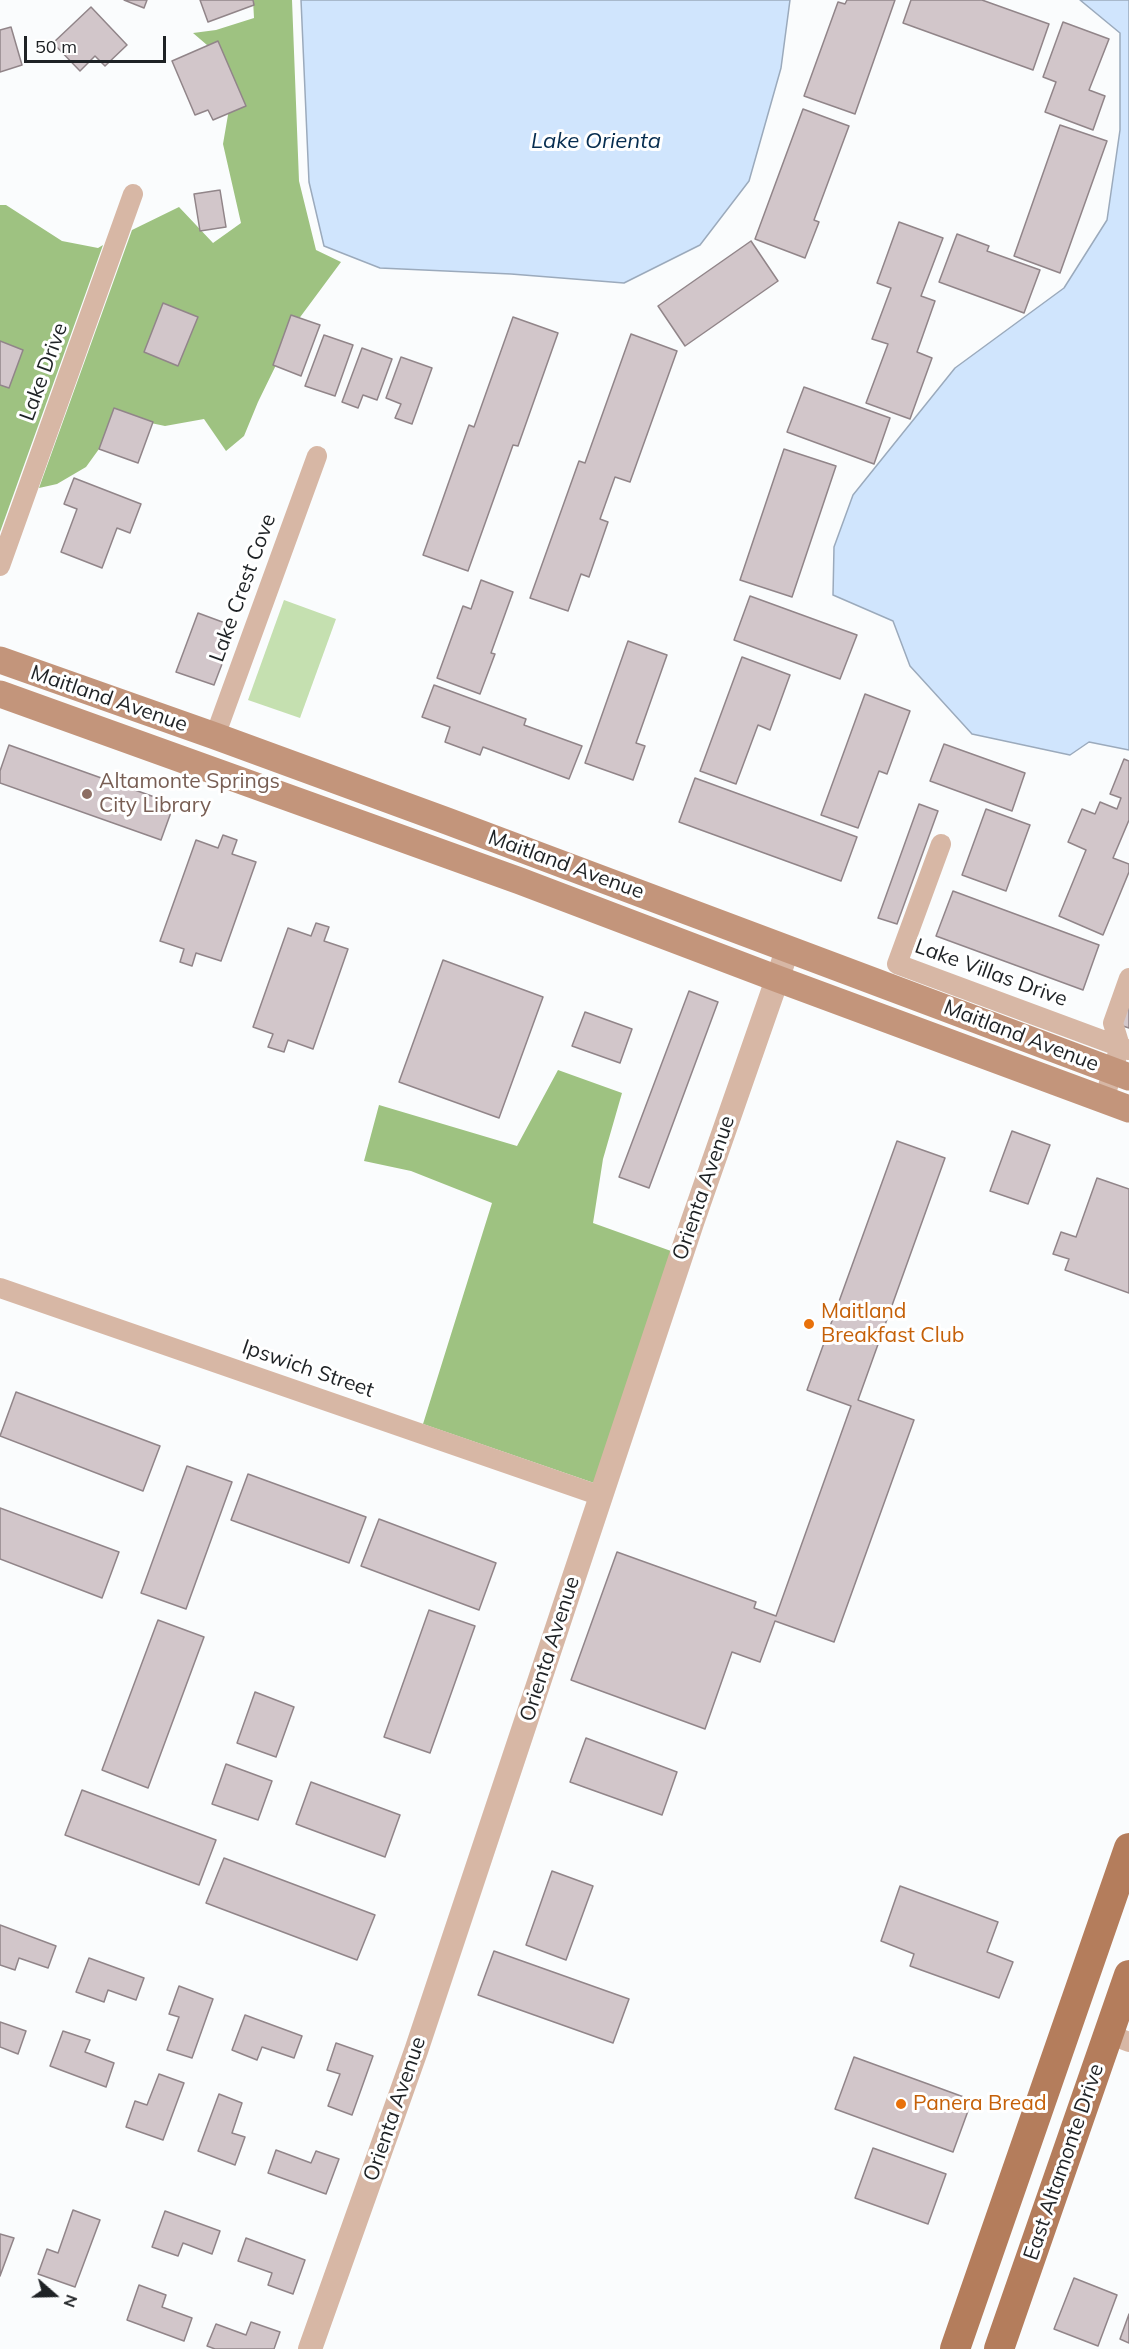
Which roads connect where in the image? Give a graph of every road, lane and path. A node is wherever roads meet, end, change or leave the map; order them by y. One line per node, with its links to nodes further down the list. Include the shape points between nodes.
1 (133, 194): 3 (street, Lake Drive)
2 (317, 456): 6 (street, Lake Crest Cove)
3 (0, 566)
4 (0, 660): 6 (main road, Maitland Avenue)
5 (0, 694): 8 (main road, Maitland Avenue)
6 (215, 736): 7 (main road, Maitland Avenue)
7 (317, 773): 8 (street); 10 (main road, Maitland Avenue)
8 (307, 802): 12 (main road, Maitland Avenue)
9 (940, 844): 13 (street, Lake Villas Drive, via 897,964)
10 (788, 948): 12 (street, Orienta Avenue); 13 (main road, Maitland Avenue)
11 (1129, 978): 13 (street, via 1113,1023)
12 (778, 979): 14 (main road, Maitland Avenue); 16 (street, Orienta Avenue)
13 (1124, 1058): 14 (street)
14 (1117, 1105)
15 (0, 1288): 16 (street, Ipswich Street)
16 (601, 1496): 23 (street, Orienta Avenue, via 416,2051)
17 (1129, 1848): 18 (main road, East Altamonte Drive)
18 (1085, 1975): 20 (main road, East Altamonte Drive); 21 (main road, via 1099,2022)
19 (1129, 1975): 21 (main road, East Altamonte Drive)
20 (1071, 2016): 22 (main road, via 1089,2050); 24 (main road, East Altamonte Drive)
21 (1119, 2038): 22 (main road, East Altamonte Drive)
22 (1092, 2080): 25 (main road, East Altamonte Drive)
23 (310, 2349)
24 (955, 2349)
25 (999, 2349)

